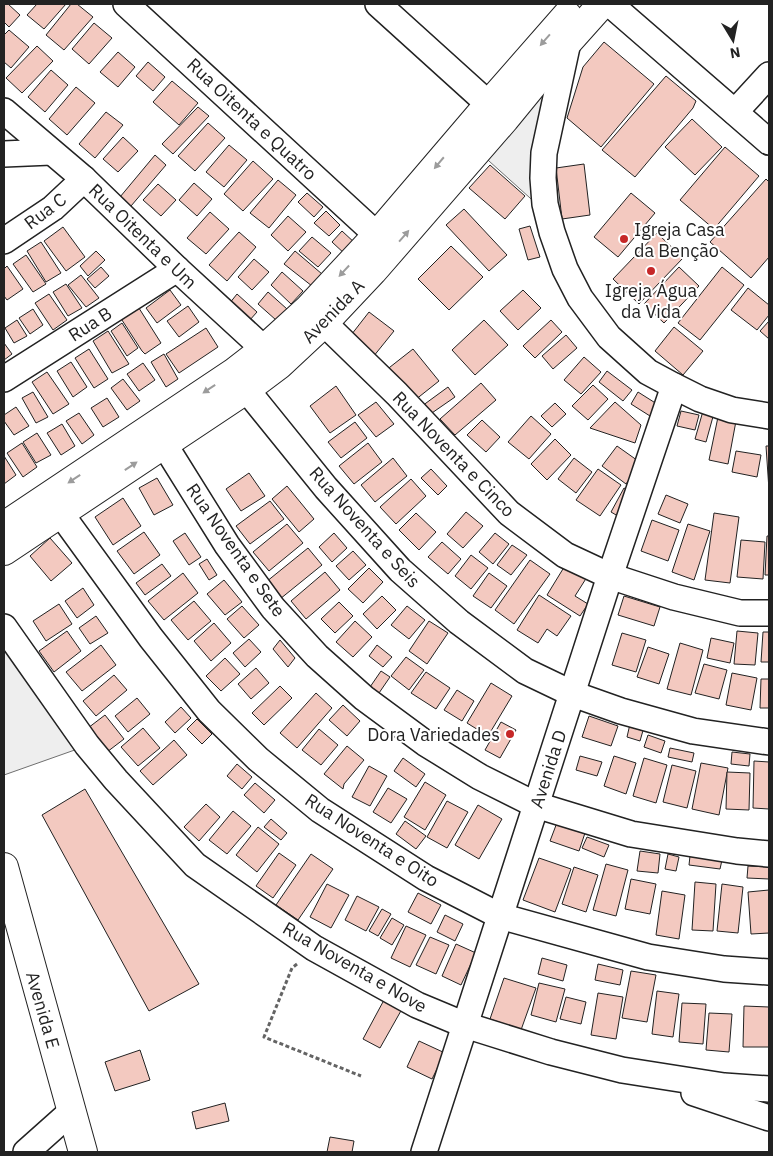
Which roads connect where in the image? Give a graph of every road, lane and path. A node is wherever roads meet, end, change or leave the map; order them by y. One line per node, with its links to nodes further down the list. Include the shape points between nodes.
1 (126, 4): 15 (street, Rua Oitenta e Quatro)
2 (378, 4): 9 (street)
3 (577, 4): 9 (main road, Avenida A, one-way to 9)
4 (602, 4): 6 (main road, Avenida A)
5 (610, 4): 10 (street)
6 (568, 42): 9 (main road, Avenida A); 22 (street, via 544,153 545,204 552,232 580,298 609,337 648,372)
7 (769, 74): 10 (street)
8 (4, 111): 12 (street, Rua Oitenta e Um)
9 (497, 112): 15 (main road, Avenida A, one-way to 15); 18 (main road, Avenida A, one-way to 9, via 394,248)
10 (735, 112): 11 (street)
11 (769, 142)
12 (51, 152): 13 (street); 14 (street, Rua Oitenta e Um)
13 (4, 154)
14 (84, 179): 16 (street, Rua C, via 53,208); 17 (street, Rua Oitenta e Um)
15 (377, 235): 19 (main road, Avenida A, one-way to 19, via 309,308)
16 (4, 241)
17 (176, 269): 19 (street, Rua Oitenta e Um); 20 (street, Rua B)
18 (324, 323): 19 (main road, Avenida A); 28 (street, Rua Noventa e Cinco, via 397,394 509,513 565,555)
19 (271, 357): 21 (main road, Avenida A)
20 (4, 379)
21 (240, 381): 24 (main road, Avenida A); 26 (main road, Avenida A, one-way to 26); 31 (street, Rua Noventa e Seis, via 326,488 400,570 459,622 525,671)
22 (674, 386): 23 (street, via 732,410); 28 (street, Avenida D)
23 (769, 416)
24 (164, 444): 25 (main road, Avenida A, one-way to 24); 33 (street, Rua Noventa e Sete, via 228,545 273,608 317,656 364,698 425,743)
25 (61, 514): 27 (main road, Avenida A); 36 (street, Rua Noventa e Oito, via 151,638 209,711 258,759 320,810 426,878)
26 (4, 526)
27 (4, 551)
28 (610, 576): 29 (street, Rua Noventa e Cinco, via 674,597 740,613); 31 (street, Avenida D)
29 (769, 613)
30 (4, 627): 37 (street, Rua Noventa e Nove, via 87,746 195,864)
31 (573, 694): 32 (street, Rua Noventa e Seis, via 693,731); 33 (street, Avenida D)
32 (769, 742)
33 (536, 806): 34 (street, Rua Noventa e Sete, via 631,834 737,852); 36 (street, Avenida D)
34 (769, 854)
35 (4, 867): 43 (main road, Avenida E)
36 (500, 916): 38 (street, Rua Noventa e Oito, via 648,957 724,969); 39 (street, Avenida D)
37 (314, 948): 39 (street, Rua Noventa e Nove, via 417,1005); 41 (path, via 292,968 264,1038)
38 (769, 972)
39 (465, 1025): 40 (street, Rua Noventa e Nove); 47 (street, Avenida D)
40 (622, 1070): 42 (street, Rua Noventa e Nove, via 724,1086); 44 (street)
41 (361, 1076)
42 (769, 1089)
43 (72, 1111): 45 (street); 46 (main road, Avenida E)
44 (769, 1118)
45 (26, 1152)
46 (83, 1152)
47 (424, 1152)

